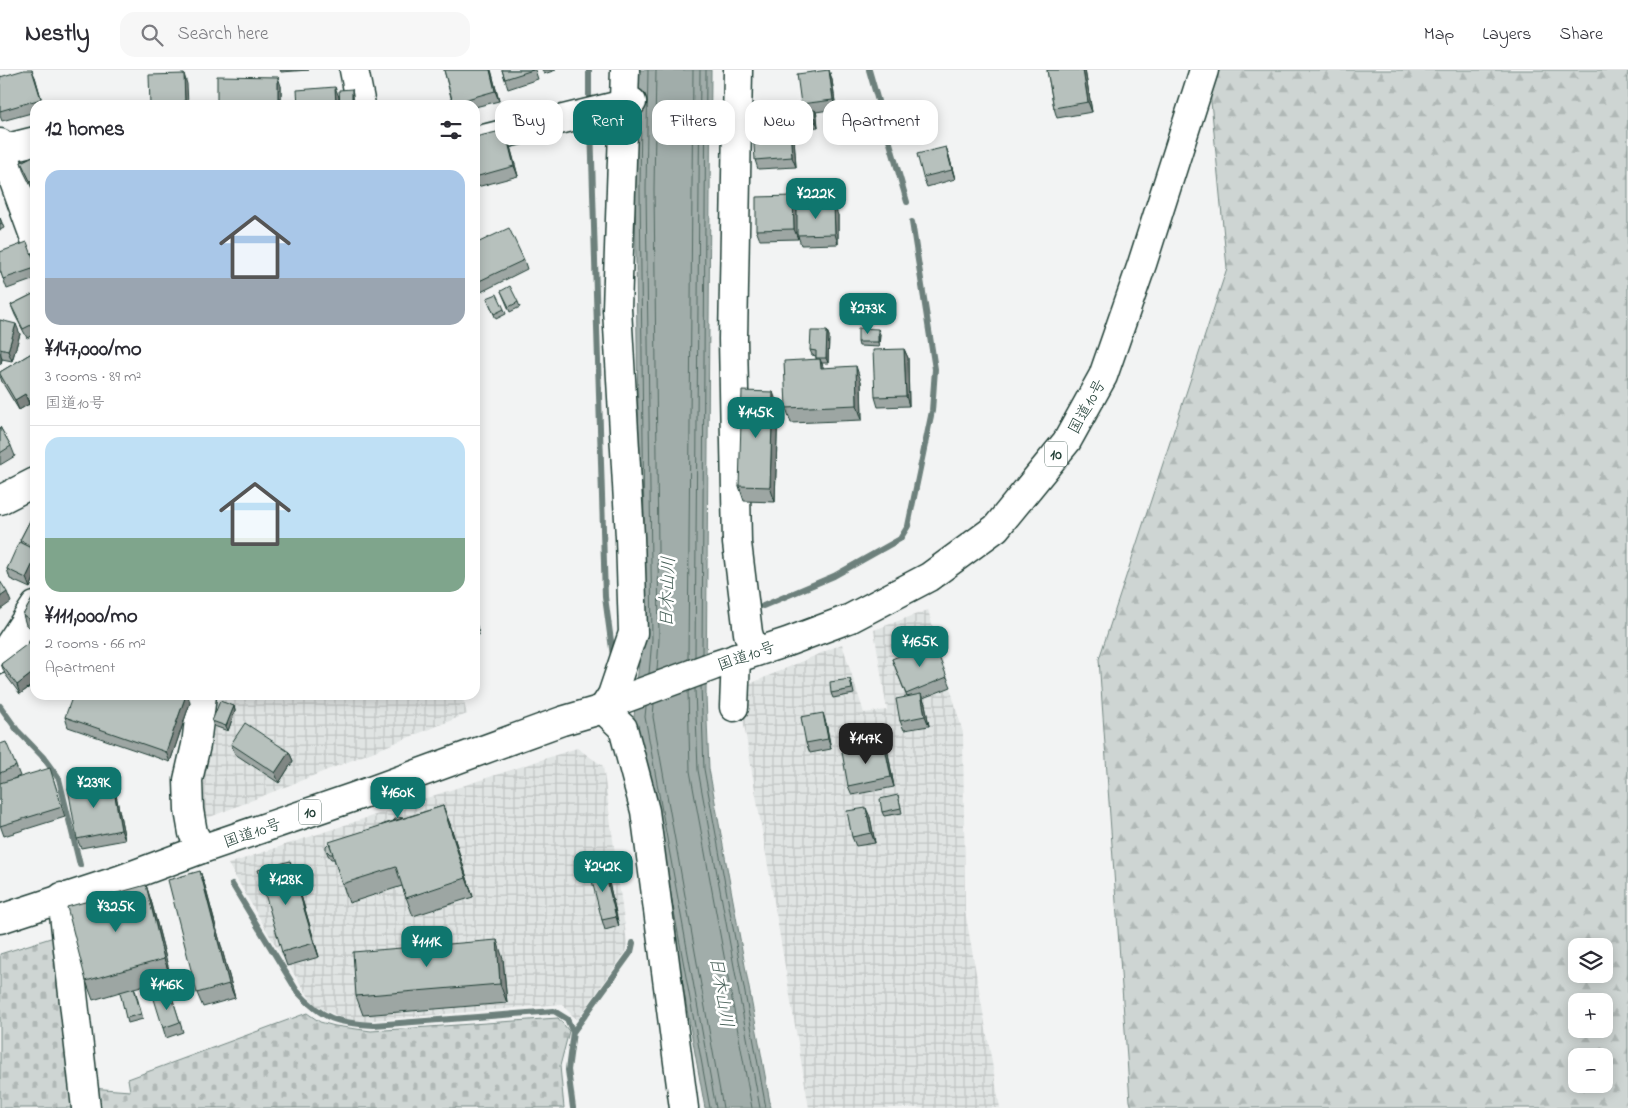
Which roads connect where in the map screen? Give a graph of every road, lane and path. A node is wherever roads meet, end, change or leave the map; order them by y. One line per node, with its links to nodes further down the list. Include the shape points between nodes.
1 (354, 70): 5 (main road)
2 (625, 70): 6 (main road)
3 (738, 70): 17 (main road, via 733,339 737,543 748,633)
4 (1204, 70): 17 (main road, 国道10号 / 10, via 1103,376 1067,441 996,528 928,577 851,618)
5 (360, 100)
6 (629, 100)
7 (573, 116): 8 (main road)
8 (480, 140)
9 (30, 142): 11 (main road)
10 (627, 145): 19 (main road, via 617,309 633,633)
11 (1, 146): 12 (main road)
12 (30, 225)
13 (30, 485): 14 (main road)
14 (0, 500)
15 (30, 614): 16 (main road)
16 (0, 659)
17 (734, 659): 19 (main road, 国道10号 / 10); 20 (main road)
18 (201, 700): 21 (main road, via 188,780 193,832)
19 (610, 705): 21 (main road, 国道10号 / 10); 25 (main road, via 622,728 645,811)
20 (734, 707)
21 (202, 849): 22 (main road, 国道10号 / 10)
22 (62, 897): 23 (main road, 国道10号 / 10); 24 (main road)
23 (0, 919)
24 (86, 1108)
25 (684, 1108)

